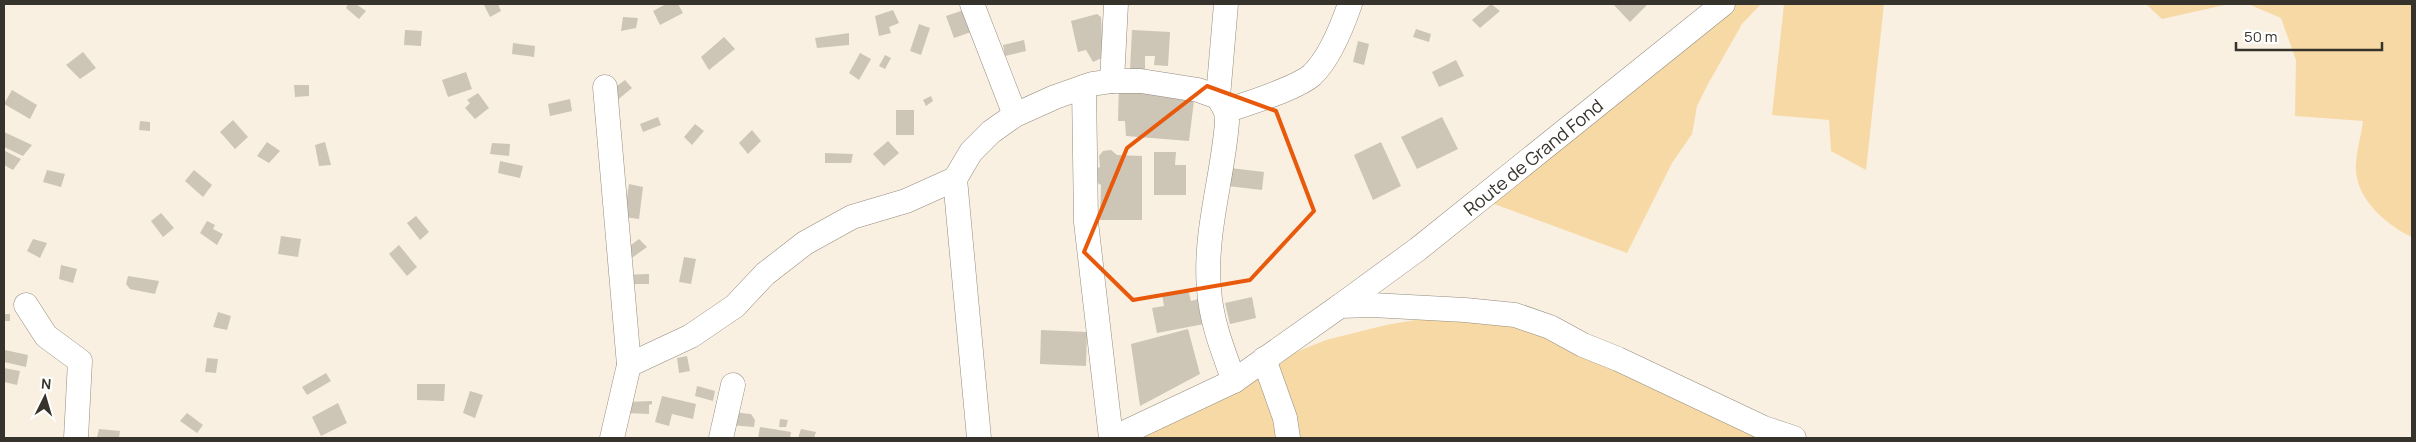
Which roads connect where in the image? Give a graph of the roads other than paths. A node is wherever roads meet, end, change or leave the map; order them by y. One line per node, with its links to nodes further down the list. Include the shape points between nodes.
1 (972, 4): 10 (street)
2 (1116, 4): 6 (street)
3 (1226, 4): 9 (street)
4 (1350, 4): 9 (street, via 1324,60 1312,75 1296,86)
5 (1723, 4): 13 (street, Route de Grand Fond, via 1447,226)
6 (1112, 81): 8 (street); 9 (street, via 1141,81 1198,90)
7 (605, 87): 15 (street)
8 (1084, 87): 10 (street, via 1055,96); 22 (street, via 1086,222)
9 (1222, 104): 16 (street, via 1226,137 1214,210 1209,288 1216,329)
10 (1015, 115): 11 (street, via 991,132 972,152)
11 (955, 179): 15 (street, via 906,201 852,217 805,242 765,274 735,306 691,336); 21 (street)
12 (26, 305): 18 (street, via 46,336 80,362)
13 (1340, 306): 14 (street, Route de Grand Fond); 24 (street, via 1515,315 1550,327 1764,428)
14 (1264, 359): 16 (street, Route de Grand Fond); 23 (street, via 1283,409)
15 (629, 365): 19 (street)
16 (1234, 381): 22 (street, Route de Grand Fond)
17 (733, 385): 20 (street)
18 (76, 438)
19 (612, 438)
20 (721, 438)
21 (979, 438)
22 (1112, 438)
23 (1288, 438)
24 (1794, 438)

